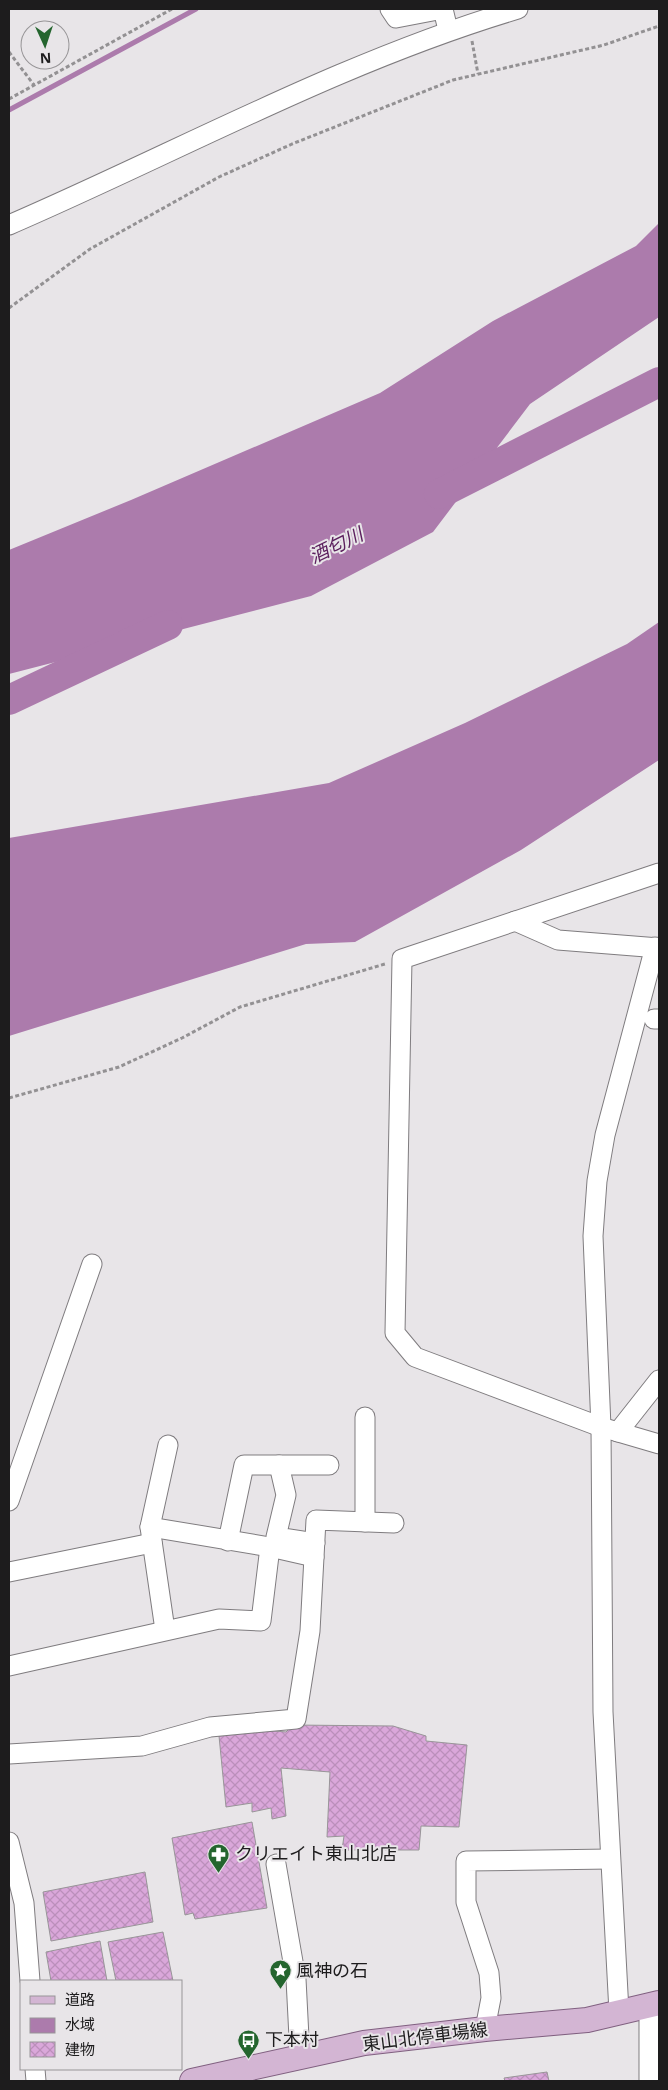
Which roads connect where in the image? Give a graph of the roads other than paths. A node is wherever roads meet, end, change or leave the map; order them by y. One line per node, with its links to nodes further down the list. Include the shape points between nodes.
1 (390, 9): 3 (street, via 396,18 443,9)
2 (518, 9): 3 (street)
3 (448, 30): 4 (street, via 270,104)
4 (9, 225)
5 (659, 873): 6 (street)
6 (515, 921): 7 (street, via 558,940); 11 (street, via 402,959 395,1333 415,1357)
7 (657, 947): 11 (street, via 606,1135 597,1181 593,1236)
8 (92, 1264): 16 (street)
9 (659, 1380): 11 (street)
10 (365, 1417): 17 (street)
11 (610, 1430): 12 (street); 28 (street, via 603,1712)
12 (659, 1444)
13 (168, 1445): 19 (street)
14 (279, 1465): 15 (street); 20 (street, via 244,1465); 22 (street, via 286,1494 276,1537)
15 (329, 1465)
16 (9, 1498)
17 (365, 1522): 18 (street); 22 (street, via 316,1520)
18 (394, 1523)
19 (151, 1535): 20 (street); 23 (street); 24 (street)
20 (228, 1540): 21 (street)
21 (270, 1547): 22 (street); 24 (street, via 261,1621 219,1619)
22 (314, 1550): 26 (street, via 310,1631 296,1719 210,1727 142,1746)
23 (9, 1572)
24 (165, 1630): 25 (street)
25 (9, 1666)
26 (9, 1754)
27 (9, 1842): 30 (street, via 24,1903)
28 (610, 1859): 32 (street); 33 (street, via 466,1860 466,1902 489,1973 491,1998)
29 (276, 1864): 34 (street, via 296,1979)
30 (30, 1980)
31 (654, 2004): 32 (main road, 東山北停車場線); 36 (street)
32 (619, 2012): 33 (main road, 東山北停車場線, via 587,2020)
33 (485, 2029): 34 (main road, 東山北停車場線, via 364,2043)
34 (300, 2057): 35 (main road, 東山北停車場線)
35 (192, 2081)
36 (649, 2081)

